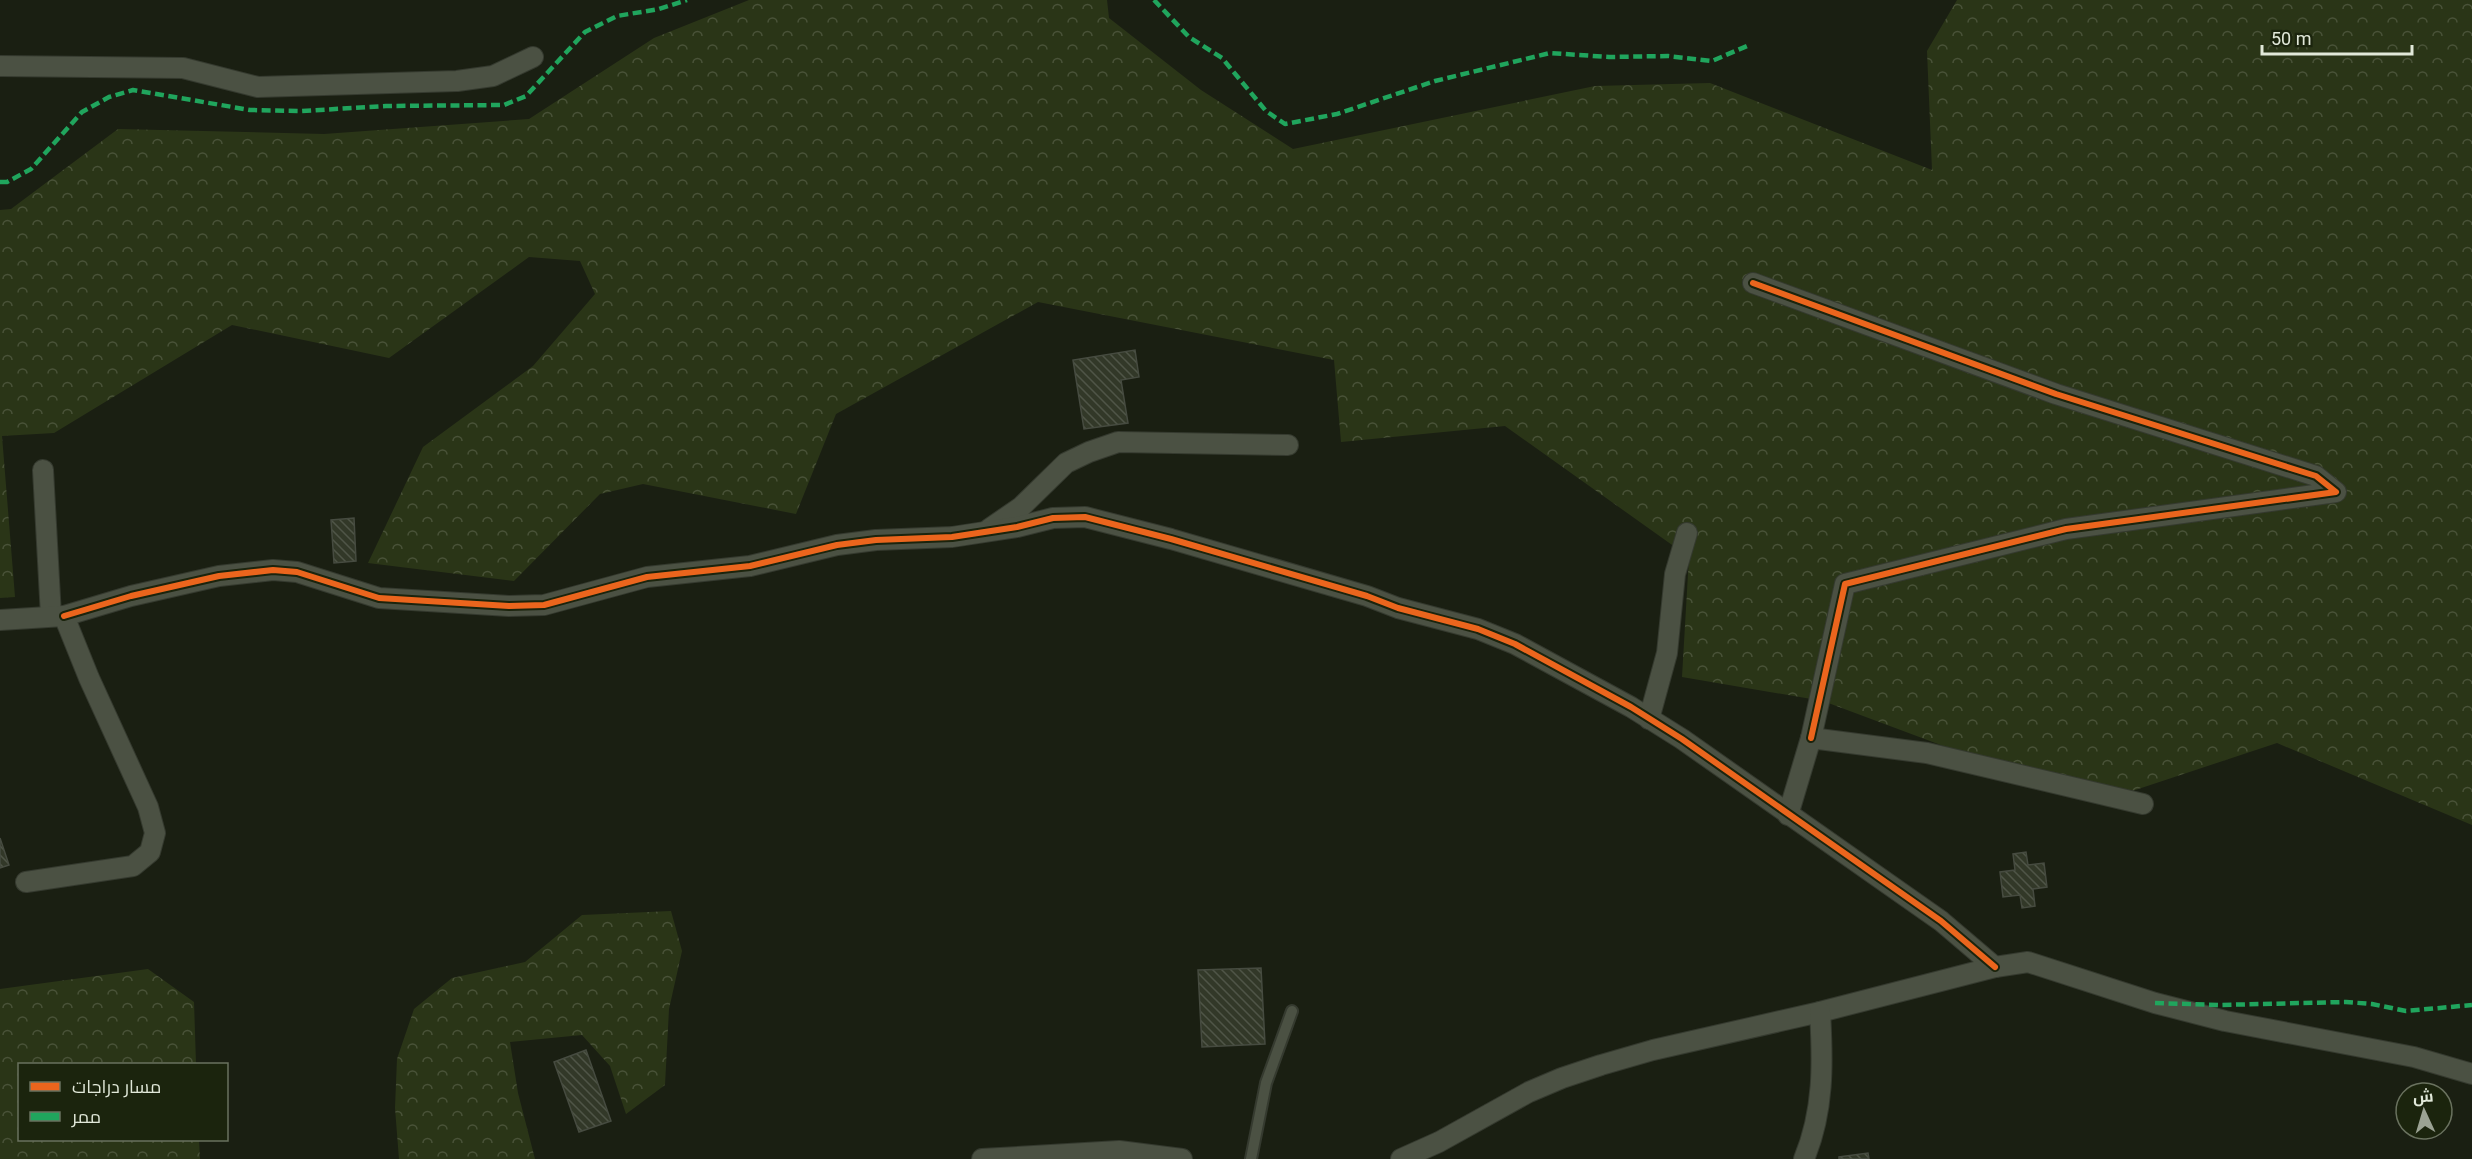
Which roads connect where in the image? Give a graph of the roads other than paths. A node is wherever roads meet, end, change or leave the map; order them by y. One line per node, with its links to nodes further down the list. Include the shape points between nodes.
1 (533, 57): 2 (street, via 493,76 458,81 258,87 183,68)
2 (0, 66)
3 (1753, 283): 11 (street, via 2056,394 2316,476 2336,492 2066,529 1845,584)
4 (1288, 445): 6 (street, via 1118,442 1066,463 1021,507)
5 (43, 470): 8 (street)
6 (982, 533): 8 (street, via 837,545 750,566 647,578 544,605 379,598 297,572 273,570 219,576); 10 (street, via 1053,518 1085,517 1149,532 1478,629 1515,644)
7 (1687, 533): 10 (street, via 1675,574 1667,653)
8 (58, 616): 9 (street); 14 (street, via 148,807 155,833 150,852 133,866)
9 (0, 620)
10 (1649, 718): 13 (street)
11 (1811, 738): 12 (street, via 1927,753); 13 (street)
12 (2144, 804)
13 (1788, 815): 15 (street, via 1941,921)
14 (26, 882)
15 (1995, 967): 17 (street); 18 (street, via 2028,962 2225,1021 2414,1057)
16 (1292, 1011): 21 (lane, via 1266,1083)
17 (1820, 1012): 22 (street, via 1653,1050 1562,1078); 23 (street, via 1822,1093 1818,1121)
18 (2472, 1074)
19 (982, 1159): 20 (street, via 1119,1151)
20 (1182, 1159)
21 (1251, 1159)
22 (1401, 1159)
23 (1804, 1159)

